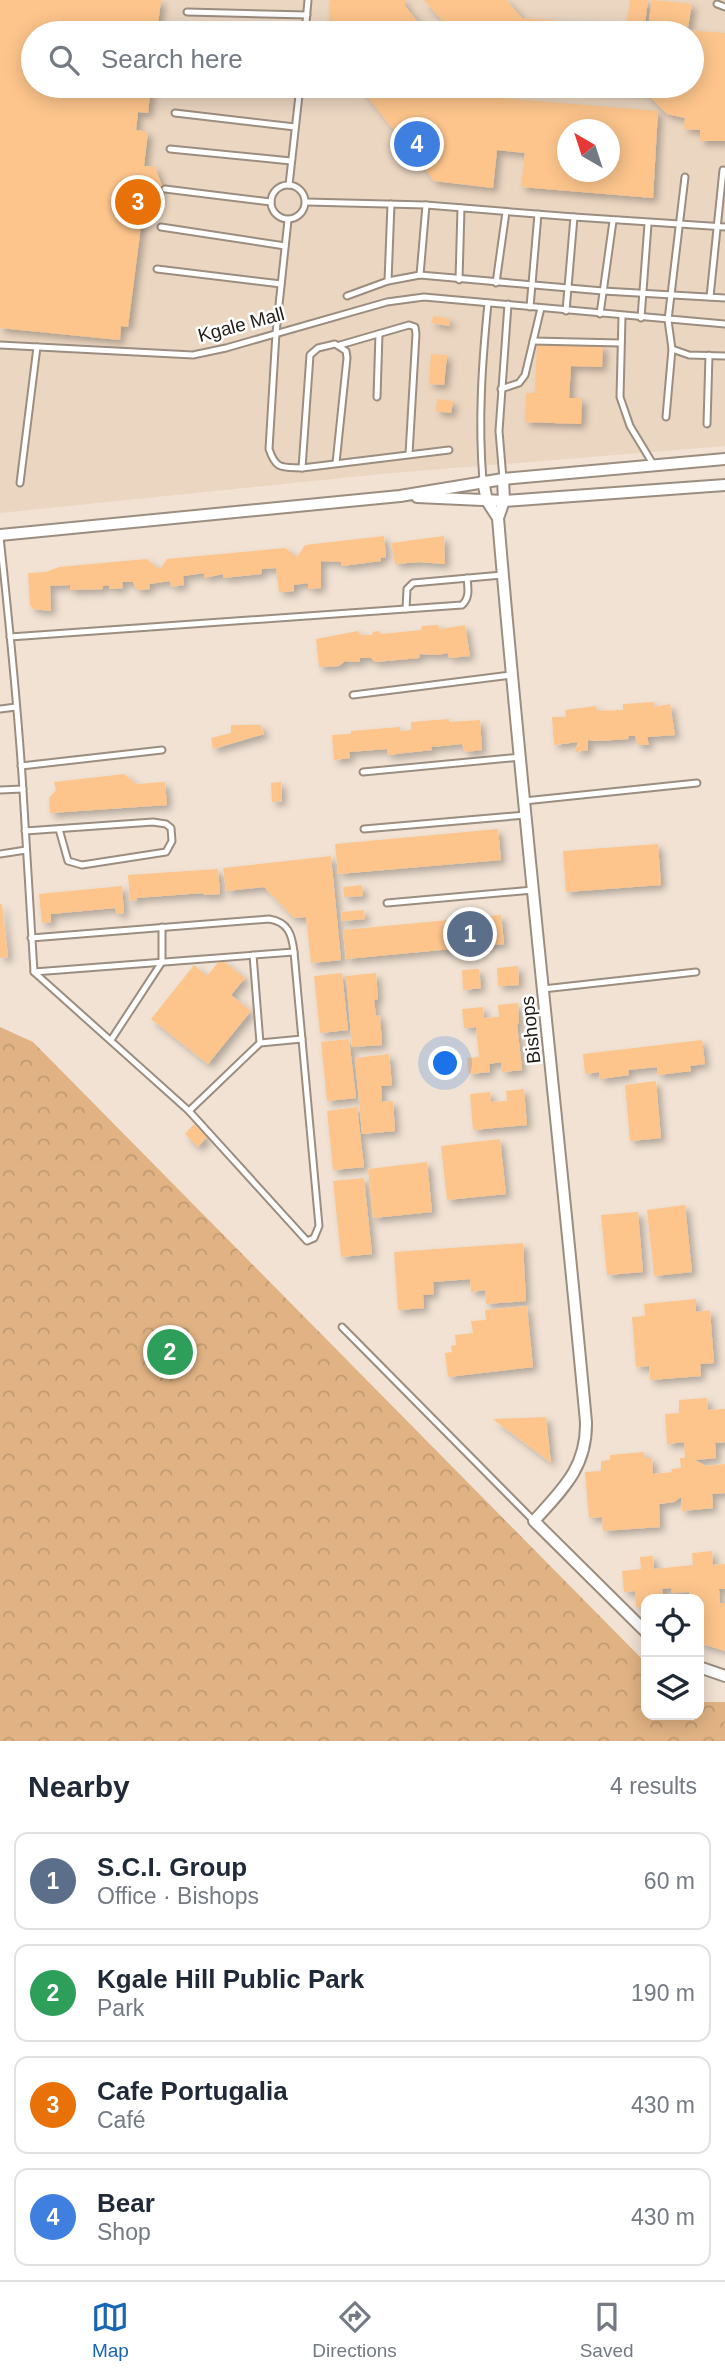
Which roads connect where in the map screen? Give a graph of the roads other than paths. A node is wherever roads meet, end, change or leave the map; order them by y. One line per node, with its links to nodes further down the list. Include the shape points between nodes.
1 (308, 0): 5 (lane)
2 (717, 4): 3 (lane)
3 (725, 6)
4 (187, 12): 5 (lane)
5 (307, 15): 6 (lane)
6 (306, 21)
7 (299, 98): 9 (lane)
8 (175, 113): 9 (lane)
9 (295, 127): 11 (lane)
10 (170, 149): 11 (lane)
11 (291, 161): 14 (lane)
12 (723, 170): 29 (lane)
13 (685, 177): 27 (lane)
14 (289, 185): 16 (lane, via 276,190); 17 (lane, via 301,190)
15 (164, 189): 16 (lane)
16 (271, 202): 24 (lane, via 276,214)
17 (306, 202): 18 (lane); 24 (lane, via 300,215)
18 (391, 204): 19 (lane); 35 (lane)
19 (426, 205): 20 (lane); 33 (lane)
20 (461, 208): 21 (lane); 34 (lane)
21 (506, 212): 22 (lane); 36 (lane)
22 (538, 214): 23 (lane); 38 (lane)
23 (574, 217): 25 (lane); 39 (lane)
24 (288, 220): 31 (lane)
25 (613, 221): 26 (lane); 40 (lane)
26 (648, 223): 27 (lane); 41 (lane)
27 (680, 225): 29 (lane); 42 (lane)
28 (161, 227): 31 (lane)
29 (717, 227): 30 (lane); 44 (lane)
30 (725, 228)
31 (285, 246): 37 (lane)
32 (157, 269): 37 (lane)
33 (420, 275): 34 (lane); 35 (lane)
34 (459, 280): 36 (lane)
35 (388, 281): 43 (lane)
36 (496, 283): 38 (lane)
37 (281, 284): 56 (lane)
38 (532, 286): 39 (lane); 48 (lane)
39 (568, 288): 40 (lane); 50 (lane)
40 (603, 291): 41 (lane); 51 (lane)
41 (643, 293): 42 (lane); 53 (lane)
42 (671, 295): 44 (lane); 54 (lane)
43 (347, 296)
44 (710, 297): 45 (lane)
45 (725, 298)
46 (488, 303): 47 (lane, Kgale Mall); 56 (lane, Kgale Mall, via 424,297 387,302); 77 (lane, via 479,435)
47 (508, 304): 48 (lane, Kgale Mall); 66 (lane)
48 (530, 307): 49 (lane, Kgale Mall)
49 (541, 308): 50 (lane, Kgale Mall); 58 (lane)
50 (566, 311): 51 (lane, Kgale Mall)
51 (600, 314): 52 (lane, Kgale Mall)
52 (622, 317): 53 (lane, Kgale Mall); 59 (lane)
53 (641, 318): 54 (lane, Kgale Mall)
54 (668, 320): 55 (lane, Kgale Mall); 63 (lane)
55 (725, 324)
56 (276, 333): 62 (lane, Kgale Mall, via 194,355); 75 (lane, via 269,449 280,467)
57 (379, 334): 61 (lane); 67 (lane); 71 (lane, via 415,327)
58 (533, 341): 59 (lane); 66 (lane, via 525,375 519,383)
59 (621, 343): 74 (lane, via 620,397 629,426)
60 (0, 345): 62 (lane, Kgale Mall)
61 (340, 345): 73 (lane, via 347,359); 75 (lane, via 318,348 310,355)
62 (37, 347): 78 (lane)
63 (672, 349): 64 (lane); 68 (lane)
64 (709, 355): 65 (lane); 69 (lane)
65 (725, 356)
66 (501, 389): 76 (lane)
67 (377, 397)
68 (666, 417)
69 (707, 424)
70 (449, 450): 71 (lane)
71 (409, 453): 73 (lane)
72 (725, 459): 74 (street)
73 (336, 463): 75 (lane)
74 (653, 464): 76 (street)
75 (302, 468)
76 (503, 479): 77 (street); 82 (street)
77 (483, 481): 80 (street); 81 (street)
78 (20, 483)
79 (725, 485): 82 (street)
80 (400, 496): 81 (street); 84 (street)
81 (487, 501): 82 (street); 83 (street, Bishops)
82 (504, 501): 83 (street, Bishops)
83 (498, 518): 85 (street, Bishops)
84 (0, 536): 88 (lane)
85 (502, 575): 86 (lane); 91 (street, Bishops)
86 (467, 578): 87 (lane, via 413,583 407,589); 87 (lane, via 468,593 461,605)
87 (406, 609): 90 (lane)
88 (8, 620): 89 (lane); 90 (lane)
89 (0, 621)
90 (10, 637): 93 (lane)
91 (511, 675): 92 (lane); 96 (street, Bishops)
92 (353, 695)
93 (16, 707): 94 (lane); 97 (lane)
94 (0, 709)
95 (162, 750): 97 (lane)
96 (521, 757): 98 (lane); 102 (street, Bishops)
97 (21, 766): 100 (lane)
98 (363, 772)
99 (697, 783): 102 (lane)
100 (23, 789): 101 (lane); 106 (lane)
101 (0, 790)
102 (524, 801): 103 (street, Bishops)
103 (526, 815): 105 (lane); 109 (street, Bishops)
104 (59, 829): 104 (lane, via 153,822 171,828 172,841 166,852 82,865 68,861); 106 (lane)
105 (364, 829)
106 (25, 831): 107 (lane)
107 (26, 850): 108 (lane); 112 (lane)
108 (0, 854)
109 (533, 890): 110 (lane); 118 (street, Bishops)
110 (387, 903)
111 (162, 927): 112 (lane); 113 (lane, via 280,921 288,928); 115 (lane)
112 (32, 938): 116 (lane)
113 (294, 952): 114 (lane); 119 (lane)
114 (253, 955): 115 (lane); 121 (lane)
115 (162, 962): 116 (lane); 120 (lane)
116 (34, 972): 120 (lane)
117 (696, 972): 118 (lane)
118 (543, 989): 124 (street, Bishops, via 586,1441 579,1465)
119 (302, 1039): 121 (lane); 122 (lane, via 320,1226 314,1238 307,1241)
120 (111, 1040): 122 (lane)
121 (260, 1043): 122 (lane)
122 (189, 1111)
123 (342, 1327): 124 (lane)
124 (534, 1521): 125 (street)
125 (641, 1627)
126 (704, 1669): 127 (street)
127 (725, 1676)

